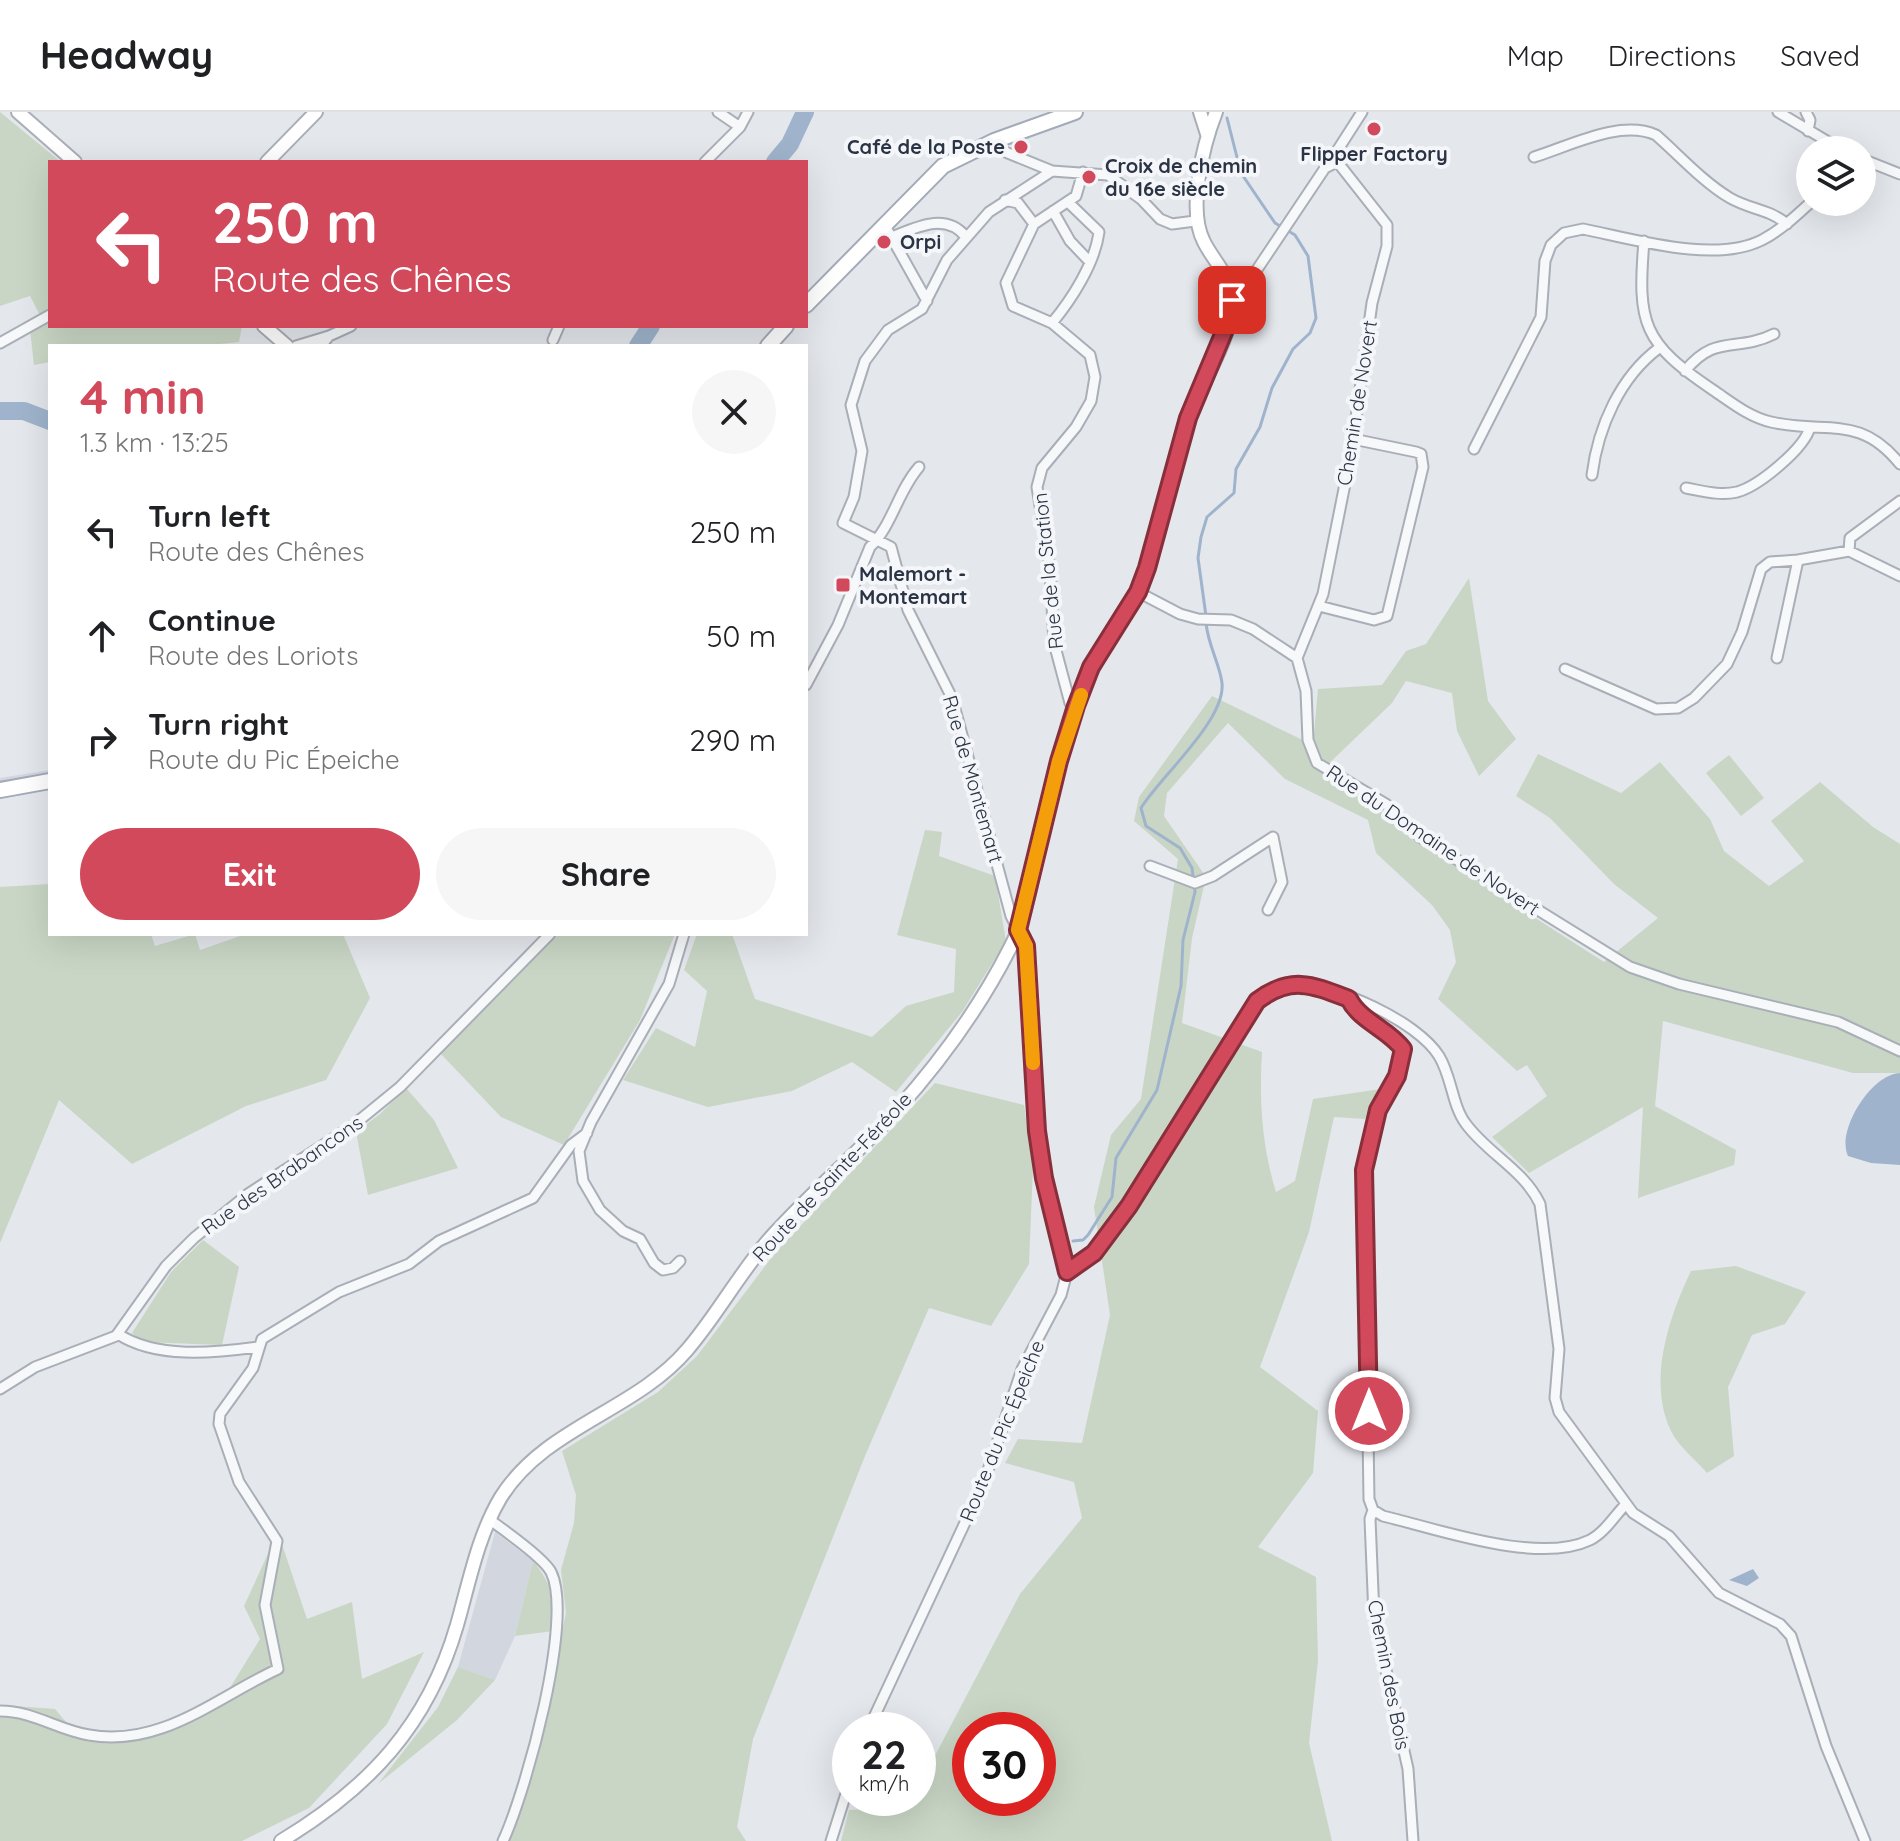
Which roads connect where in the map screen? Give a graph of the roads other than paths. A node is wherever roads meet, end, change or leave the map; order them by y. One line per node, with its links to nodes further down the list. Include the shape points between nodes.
1 (18, 112): 17 (main road)
2 (316, 112): 18 (main road)
3 (718, 112): 11 (street)
4 (748, 112): 11 (street)
5 (1075, 112): 15 (main road)
6 (1200, 112): 13 (main road)
7 (1216, 112): 13 (main road)
8 (1362, 112): 20 (street)
9 (1778, 112): 12 (street)
10 (1806, 112): 12 (street)
11 (740, 127): 19 (street)
12 (1808, 131): 14 (street)
13 (1207, 134): 29 (main road)
14 (1817, 136)
15 (994, 141): 22 (street, via 998,149); 32 (main road, via 943,166)
16 (1534, 157): 31 (street, via 1620,131 1645,130 1728,197 1771,210)
17 (73, 160)
18 (269, 160)
19 (707, 160)
20 (1335, 163): 36 (street, via 1325,168 1252,277); 56 (street, Chemin de Novert, via 1387,225 1388,234 1372,303)
21 (1876, 165): 24 (street)
22 (1052, 171): 23 (street); 25 (street)
23 (1083, 172): 26 (street); 29 (street, via 1108,175 1160,219 1172,224)
24 (1900, 174)
25 (1005, 200): 30 (street, via 1018,203); 33 (street)
26 (1069, 203): 27 (street); 35 (street, via 1099,232)
27 (1053, 211): 30 (street); 35 (street)
28 (1796, 216): 31 (street)
29 (1195, 221): 36 (main road)
30 (1034, 224): 40 (street, Rue de la Station, via 1006,283 1013,306)
31 (1787, 224): 34 (street, via 1734,248 1706,250)
32 (888, 231): 33 (street, via 949,224); 37 (street); 38 (main road)
33 (966, 237): 37 (street, via 947,260)
34 (1644, 241): 53 (street, via 1642,305); 57 (street, via 1583,229 1564,233 1551,245 1541,317)
35 (1089, 261): 40 (street)
36 (1229, 287): 67 (main road, Route de Sainte-Féréole, via 1229,320 1188,418)
37 (927, 301): 63 (street, via 888,330 865,361 851,405 862,451 854,497 843,523)
38 (808, 303)
39 (48, 316): 48 (street)
40 (1052, 323): 73 (street, Rue de la Station, via 1090,355 1095,377 1091,401 1042,468 1037,487 1050,568 1054,643 1070,703)
41 (266, 328): 49 (main road)
42 (347, 328): 46 (street)
43 (558, 328): 47 (street)
44 (784, 328): 52 (main road)
45 (1774, 334): 54 (street, via 1758,342 1711,347)
46 (329, 336): 50 (street); 51 (street)
47 (553, 340)
48 (0, 343)
49 (280, 344)
50 (303, 344)
51 (323, 344)
52 (770, 344)
53 (1659, 348): 54 (street); 60 (street, via 1646,357 1609,411)
54 (1685, 371): 55 (street, via 1754,417)
55 (1810, 427): 58 (street, via 1869,434); 61 (street, via 1807,441 1753,485 1721,494)
56 (1353, 439): 68 (street, Chemin de Novert); 68 (street, via 1421,454 1423,467 1387,616 1374,620)
57 (1474, 449)
58 (1900, 464)
59 (919, 467): 63 (street, via 897,499)
60 (1592, 475)
61 (1686, 488)
62 (1900, 501): 64 (street, via 1850,538)
63 (880, 539): 72 (street, via 870,547); 78 (street, Rue de Montemart, via 891,547 908,610 952,698)
64 (1849, 551): 65 (street); 66 (street)
65 (1798, 560): 70 (street); 71 (street, via 1770,562 1761,569 1727,664 1678,708 1656,709)
66 (1900, 576)
67 (1138, 592): 69 (street, via 1180,614 1253,629); 73 (main road, Route de Sainte-Féréole, via 1091,667)
68 (1319, 606): 69 (street, Chemin de Novert)
69 (1297, 658): 82 (street, Rue du Domaine de Novert, via 1306,691 1308,740 1317,763 1386,804 1420,837 1630,967 1838,1022)
70 (1777, 658)
71 (1565, 669)
72 (808, 681)
73 (1076, 706): 78 (main road, Route de Sainte-Féréole)
74 (48, 781): 75 (main road)
75 (0, 790)
76 (1150, 866): 77 (street, via 1195,883 1273,837 1282,882)
77 (1268, 910)
78 (1018, 930): 85 (street, via 1026,946 1037,1131); 91 (main road, Route de Sainte-Féréole, via 955,1040 895,1112 771,1238 687,1351 647,1386 535,1458 501,1498)
79 (548, 936): 86 (street, Rue des Brabancons, via 400,1087 194,1238 166,1266)
80 (683, 936): 83 (street, via 669,984)
81 (1349, 999): 85 (street, via 1316,986 1293,984 1274,988 1257,1001 1129,1206 1094,1253); 89 (street, via 1418,1033 1439,1056 1464,1123 1532,1186 1540,1204 1559,1349 1559,1412); 90 (street, Chemin des Bois, via 1354,1010 1403,1049 1397,1076 1378,1110 1364,1170)
82 (1900, 1051)
83 (587, 1133): 84 (street, via 579,1151 583,1181 600,1210 640,1239 663,1270); 87 (street, via 571,1145 533,1198 439,1241 409,1264 339,1292 283,1323)
84 (680, 1261)
85 (1067, 1272): 93 (street, Route du Pic Épeiche, via 1061,1295 1022,1369 984,1482)
86 (118, 1334): 87 (street, via 144,1348 221,1352); 88 (street, via 35,1367)
87 (258, 1347): 92 (street, via 253,1368 220,1414 219,1424 239,1482 277,1541 265,1605 278,1669 184,1722 123,1738 88,1735 17,1711)
88 (0, 1389)
89 (1625, 1505): 90 (street, via 1590,1540 1555,1550 1513,1545); 99 (street, via 1669,1536 1719,1593 1780,1624 1791,1636 1826,1746)
90 (1373, 1510): 98 (street, Chemin des Bois, via 1374,1616 1408,1769)
91 (490, 1520): 95 (main road, Route de Sainte-Féréole, via 444,1666 413,1726 331,1810); 96 (street, via 549,1568 558,1591 559,1617 530,1765)
92 (0, 1711)
93 (876, 1712)
94 (839, 1816): 97 (street)
95 (281, 1841)
96 (503, 1841)
97 (831, 1841)
98 (1413, 1841)
99 (1865, 1841)

